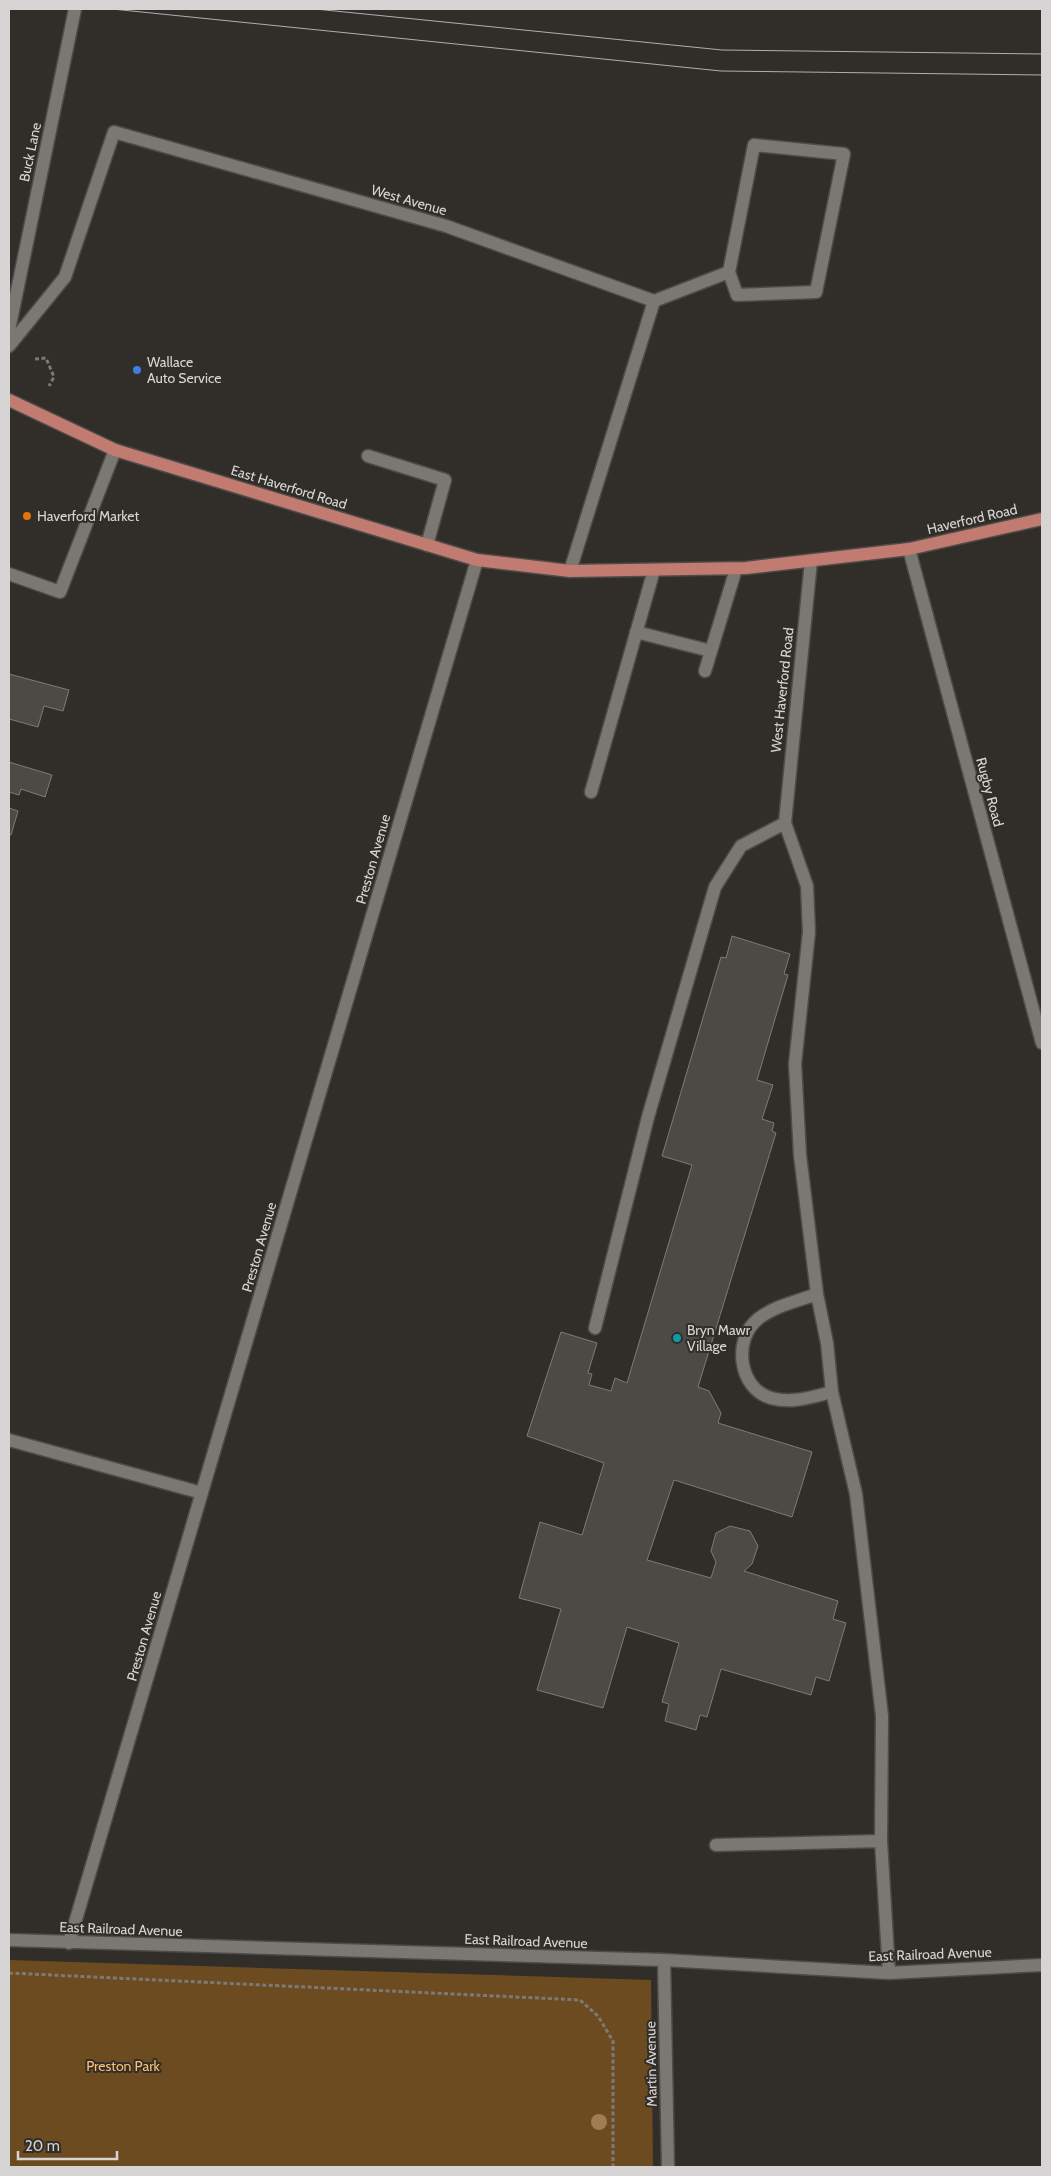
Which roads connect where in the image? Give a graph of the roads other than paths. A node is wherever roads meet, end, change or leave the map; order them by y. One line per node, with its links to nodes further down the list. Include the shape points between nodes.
1 (75, 9): 4 (street, Buck Lane)
2 (729, 272): 2 (street, via 754,146 844,154 816,292 737,295); 3 (street)
3 (654, 302): 5 (street, West Avenue, via 446,226 114,132 65,277); 15 (street)
4 (9, 330)
5 (9, 346)
6 (9, 400): 7 (main road, East Haverford Road)
7 (115, 450): 10 (main road, East Haverford Road); 17 (street, via 60,592)
8 (368, 456): 10 (street, via 444,480)
9 (1042, 519): 11 (main road, Haverford Road)
10 (427, 545): 12 (main road, East Haverford Road)
11 (909, 549): 13 (main road); 23 (street, Rugby Road)
12 (477, 560): 15 (main road, East Haverford Road); 28 (street, Preston Avenue)
13 (811, 561): 14 (main road); 22 (street, West Haverford Road)
14 (736, 569): 16 (main road); 19 (street)
15 (570, 570): 16 (main road)
16 (654, 570): 18 (street)
17 (9, 574)
18 (636, 632): 19 (street); 21 (street)
19 (711, 651): 20 (street)
20 (705, 671)
21 (591, 792)
22 (785, 823): 24 (street, via 807,886 809,932 795,1064 800,1155); 25 (street, via 741,846 716,887 648,1117)
23 (1042, 1043)
24 (817, 1294): 26 (street); 26 (street, via 771,1310 756,1320 746,1335 741,1353 744,1372 754,1387 769,1397 787,1401)
25 (595, 1328)
26 (832, 1392): 29 (street, via 856,1494 882,1716)
27 (9, 1440): 28 (street)
28 (202, 1493): 32 (street, Preston Avenue)
29 (881, 1841): 30 (street); 35 (street)
30 (716, 1845)
31 (9, 1940): 32 (street, East Railroad Avenue)
32 (69, 1943): 33 (street, East Railroad Avenue)
33 (664, 1960): 35 (street, East Railroad Avenue); 36 (street, Martin Avenue)
34 (1042, 1966): 35 (street, East Railroad Avenue)
35 (889, 1973)
36 (668, 2167)

